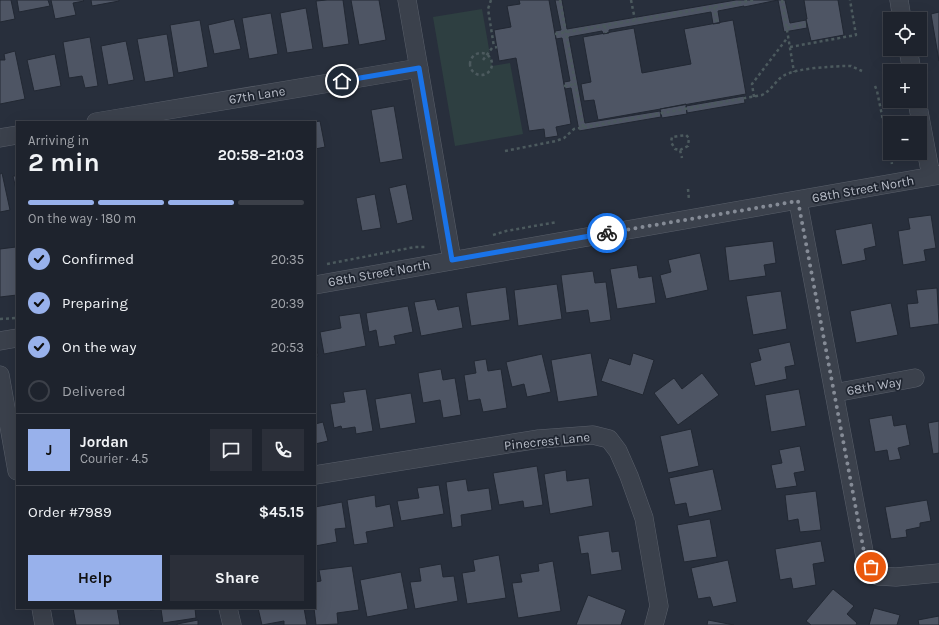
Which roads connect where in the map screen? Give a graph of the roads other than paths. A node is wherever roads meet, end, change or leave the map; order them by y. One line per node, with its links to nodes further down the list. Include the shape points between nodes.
1 (407, 0): 4 (street)
2 (899, 0): 3 (street)
3 (901, 12)
4 (419, 68): 6 (street, 67th Lane); 11 (street)
5 (920, 108): 9 (street)
6 (102, 121)
7 (16, 135): 8 (street)
8 (0, 138)
9 (935, 176): 10 (street, 68th Street North)
10 (798, 201): 11 (street, 68th Street North); 17 (street)
11 (452, 260): 12 (street, 68th Street North)
12 (316, 285)
13 (16, 338): 14 (street)
14 (0, 341)
15 (0, 375): 18 (street)
16 (915, 378): 17 (street, 68th Way)
17 (834, 393): 20 (street, via 865,557 878,576)
18 (16, 465)
19 (316, 475): 25 (street, Pinecrest Lane, via 539,439 593,435 609,439 630,476 644,518 659,606)
20 (939, 573)
21 (41, 609): 23 (street)
22 (228, 609): 24 (street)
23 (44, 625)
24 (232, 625)
25 (654, 625)

